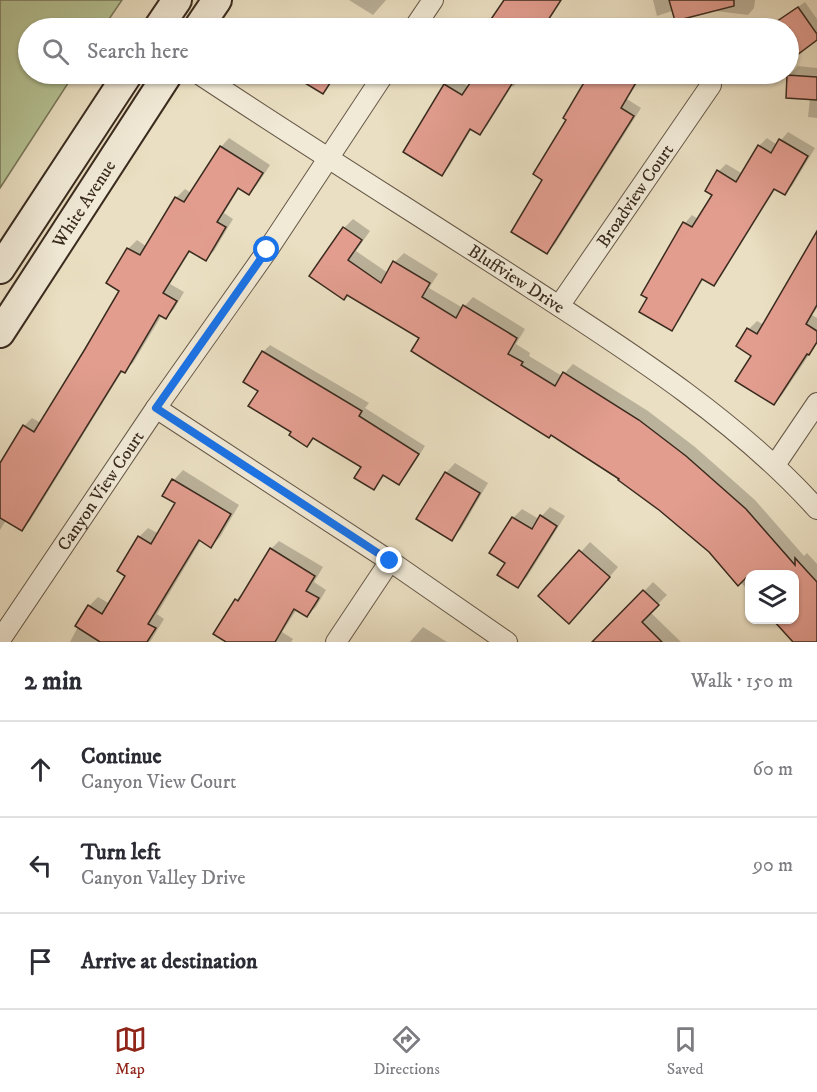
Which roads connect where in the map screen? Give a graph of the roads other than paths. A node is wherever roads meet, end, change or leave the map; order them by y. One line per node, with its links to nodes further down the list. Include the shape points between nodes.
1 (177, 0): 4 (main road)
2 (217, 0): 5 (main road)
3 (433, 0): 6 (street)
4 (165, 18)
5 (205, 18)
6 (421, 18)
7 (121, 84): 13 (main road)
8 (162, 84): 15 (main road, White Avenue)
9 (215, 84): 12 (street, Bluffview Drive)
10 (377, 84): 12 (street, Canyon View Court)
11 (711, 85): 14 (street, Broadview Court)
12 (328, 157): 14 (street, Bluffview Drive); 17 (street, Canyon View Court)
13 (0, 268)
14 (559, 306): 18 (street, Bluffview Drive, via 705,408)
15 (0, 333)
16 (817, 403): 18 (street)
17 (156, 408): 20 (street); 21 (street, Canyon View Court)
18 (775, 465): 19 (street, Bluffview Drive)
19 (817, 509)
20 (390, 561): 22 (street); 23 (street)
21 (0, 640)
22 (336, 642)
23 (507, 642)

